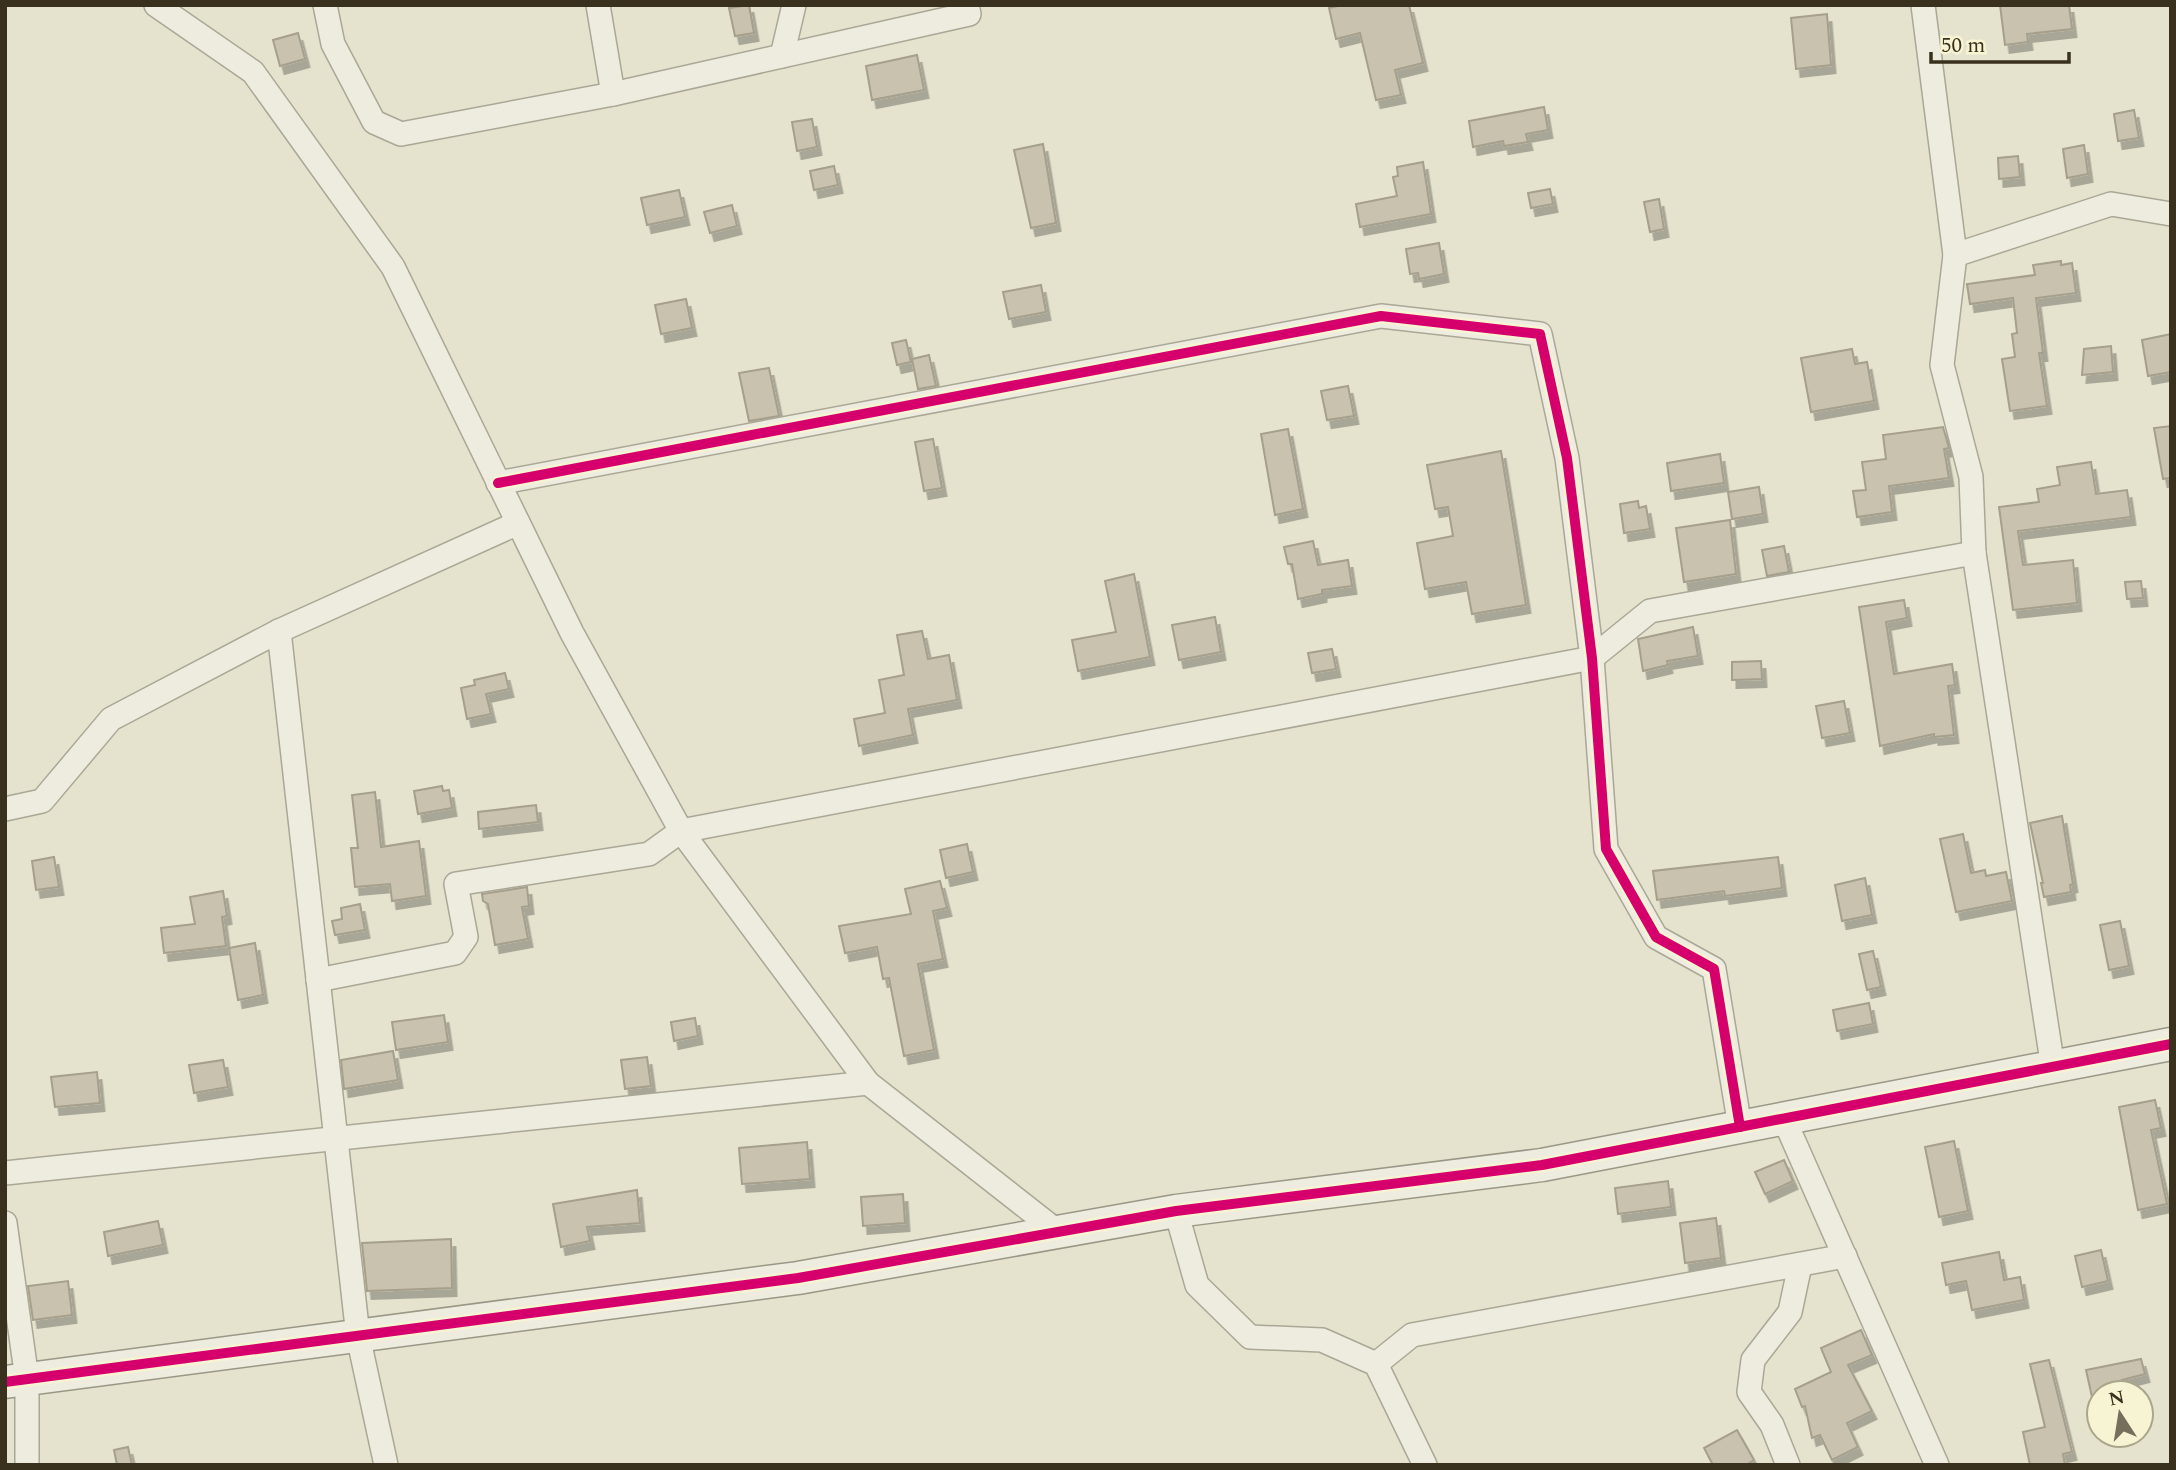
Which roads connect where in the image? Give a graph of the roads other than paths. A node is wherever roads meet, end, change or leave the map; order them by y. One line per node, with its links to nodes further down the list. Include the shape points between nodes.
1 (156, 5): 11 (street, via 253,72 393,267)
2 (325, 5): 8 (street, via 333,44 374,122 401,134)
3 (598, 5): 8 (street)
4 (794, 5): 7 (street)
5 (967, 5): 7 (street, via 969,14)
6 (1923, 5): 10 (street)
7 (782, 56): 8 (street)
8 (613, 94)
9 (2171, 214): 10 (street, via 2111,204)
10 (1955, 255): 13 (street, via 1942,365 1971,477)
11 (498, 483): 12 (street); 15 (street, via 1381,316 1540,334 1567,458)
12 (518, 523): 14 (street); 17 (street, via 572,633)
13 (1974, 553): 15 (street, via 1650,611); 20 (street)
14 (279, 631): 16 (street, via 111,719 42,801); 18 (street)
15 (1592, 657): 17 (street); 23 (street, via 1606,849 1656,937 1714,969)
16 (5, 809)
17 (681, 831): 18 (street, via 649,854 456,884 466,937 455,953); 21 (street)
18 (318, 980): 24 (street)
19 (2171, 1044): 20 (street)
20 (2053, 1068): 22 (street)
21 (868, 1083): 24 (street); 28 (street)
22 (1784, 1119): 23 (street); 29 (street)
23 (1740, 1127): 26 (street, via 1542,1165)
24 (336, 1139): 25 (street); 31 (street)
25 (5, 1173)
26 (1175, 1211): 28 (street); 32 (street, via 1197,1285 1250,1337 1322,1340)
27 (5, 1223): 33 (street)
28 (1058, 1232): 31 (street, via 798,1278)
29 (1845, 1256): 30 (street); 38 (street)
30 (1800, 1265): 32 (street, via 1412,1335); 37 (street, via 1790,1312 1754,1360 1749,1392 1772,1425)
31 (358, 1336): 33 (street); 35 (street)
32 (1376, 1364): 36 (street)
33 (16, 1380): 34 (street)
34 (27, 1465)
35 (386, 1465)
36 (1425, 1465)
37 (1788, 1465)
38 (1937, 1465)

